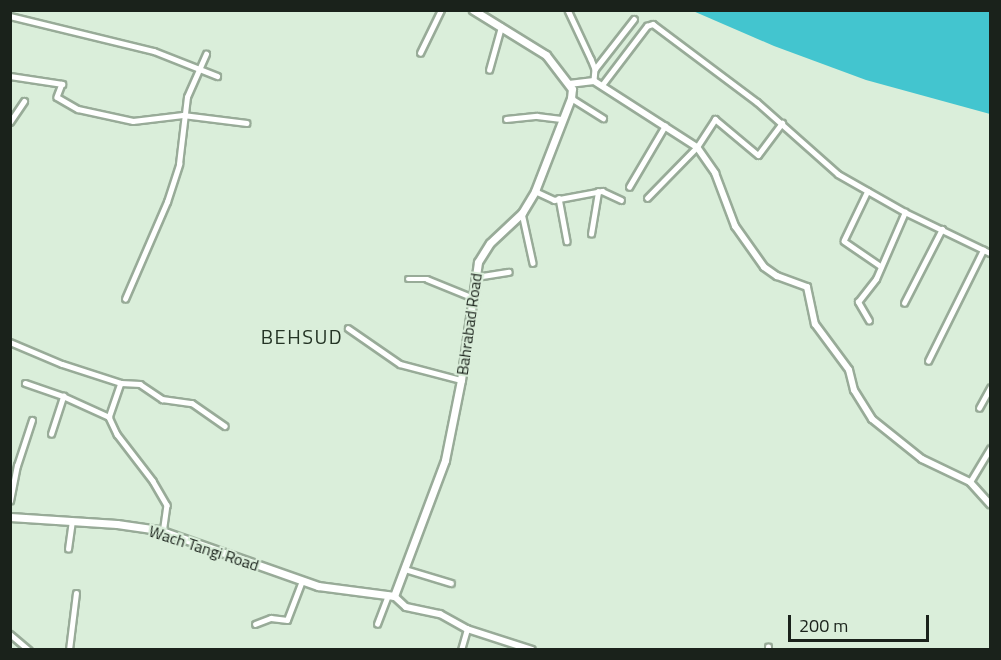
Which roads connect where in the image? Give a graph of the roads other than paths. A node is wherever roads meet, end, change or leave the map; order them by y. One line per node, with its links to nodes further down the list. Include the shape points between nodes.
1 (441, 10): 7 (street)
2 (473, 10): 6 (main road)
3 (568, 10): 10 (street)
4 (10, 16): 9 (street, via 154,51)
5 (634, 19): 10 (street)
6 (501, 27): 11 (street); 15 (main road, via 546,55)
7 (420, 53)
8 (206, 54): 9 (street)
9 (199, 69): 13 (street); 19 (street)
10 (595, 69): 14 (street)
11 (489, 70)
12 (10, 76): 19 (street, via 62,84 57,97 95,113 133,121)
13 (217, 76)
14 (594, 81): 15 (street); 16 (street)
15 (569, 84): 17 (main road, Bahrabad Road)
16 (602, 85): 25 (street, via 647,26 653,24); 26 (street)
17 (571, 98): 20 (street); 22 (main road, Bahrabad Road)
18 (24, 101): 23 (street)
19 (183, 115): 24 (street); 48 (street, via 179,164)
20 (603, 118)
21 (506, 119): 22 (street)
22 (563, 119): 29 (main road, Bahrabad Road)
23 (10, 122)
24 (247, 123)
25 (782, 123): 27 (street, via 758,155 715,119); 30 (street, via 838,174)
26 (665, 126): 27 (street); 28 (street)
27 (697, 147): 33 (street); 65 (street, via 715,173 735,226 764,267 807,287 815,324 849,370 854,390 872,419 922,459)
28 (629, 188)
29 (535, 191): 32 (street, via 550,199); 35 (main road, Bahrabad Road)
30 (868, 191): 36 (street); 43 (street, via 844,241)
31 (598, 192): 32 (street); 34 (street); 38 (street)
32 (559, 198): 39 (street)
33 (647, 198)
34 (621, 200)
35 (522, 213): 42 (street); 45 (main road, Bahrabad Road, via 490,243)
36 (904, 213): 37 (street); 43 (street)
37 (942, 230): 40 (street); 49 (street)
38 (591, 234)
39 (567, 242)
40 (983, 249): 41 (street); 53 (street)
41 (990, 253)
42 (533, 263)
43 (879, 266): 50 (street, via 876,279 858,302)
44 (509, 272): 45 (street)
45 (474, 277): 47 (main road, Bahrabad Road)
46 (408, 279): 47 (street, via 427,279)
47 (471, 297): 54 (main road, Bahrabad Road)
48 (125, 299)
49 (904, 303)
50 (869, 321)
51 (348, 328): 54 (street, via 400,364)
52 (10, 342): 56 (street)
53 (928, 361)
54 (461, 380): 72 (main road, Bahrabad Road, via 442,468)
55 (25, 383): 58 (street)
56 (121, 384): 60 (street); 62 (street, via 140,384 162,399 192,403)
57 (990, 388): 59 (street)
58 (63, 396): 60 (street); 63 (street)
59 (979, 408)
60 (109, 417): 70 (street, via 167,505)
61 (32, 420): 66 (street)
62 (225, 426)
63 (51, 434)
64 (990, 449): 65 (street)
65 (970, 482): 67 (street)
66 (10, 501)
67 (990, 504)
68 (10, 517): 69 (main road, Wach Tangi Road)
69 (72, 521): 70 (main road, Wach Tangi Road); 71 (street)
70 (164, 532): 73 (main road, Wach Tangi Road)
71 (68, 549)
72 (405, 569): 74 (street); 76 (main road, Bahrabad Road)
73 (302, 581): 76 (main road, Wach Tangi Road); 77 (street, via 287,620 271,618)
74 (451, 583)
75 (76, 593): 82 (street)
76 (391, 596): 78 (street); 79 (street, via 406,607 440,614)
77 (255, 624)
78 (378, 624)
79 (467, 629): 83 (street); 84 (street)
80 (10, 634): 81 (street)
81 (29, 650)
82 (69, 650)
83 (461, 650)
84 (532, 650)

